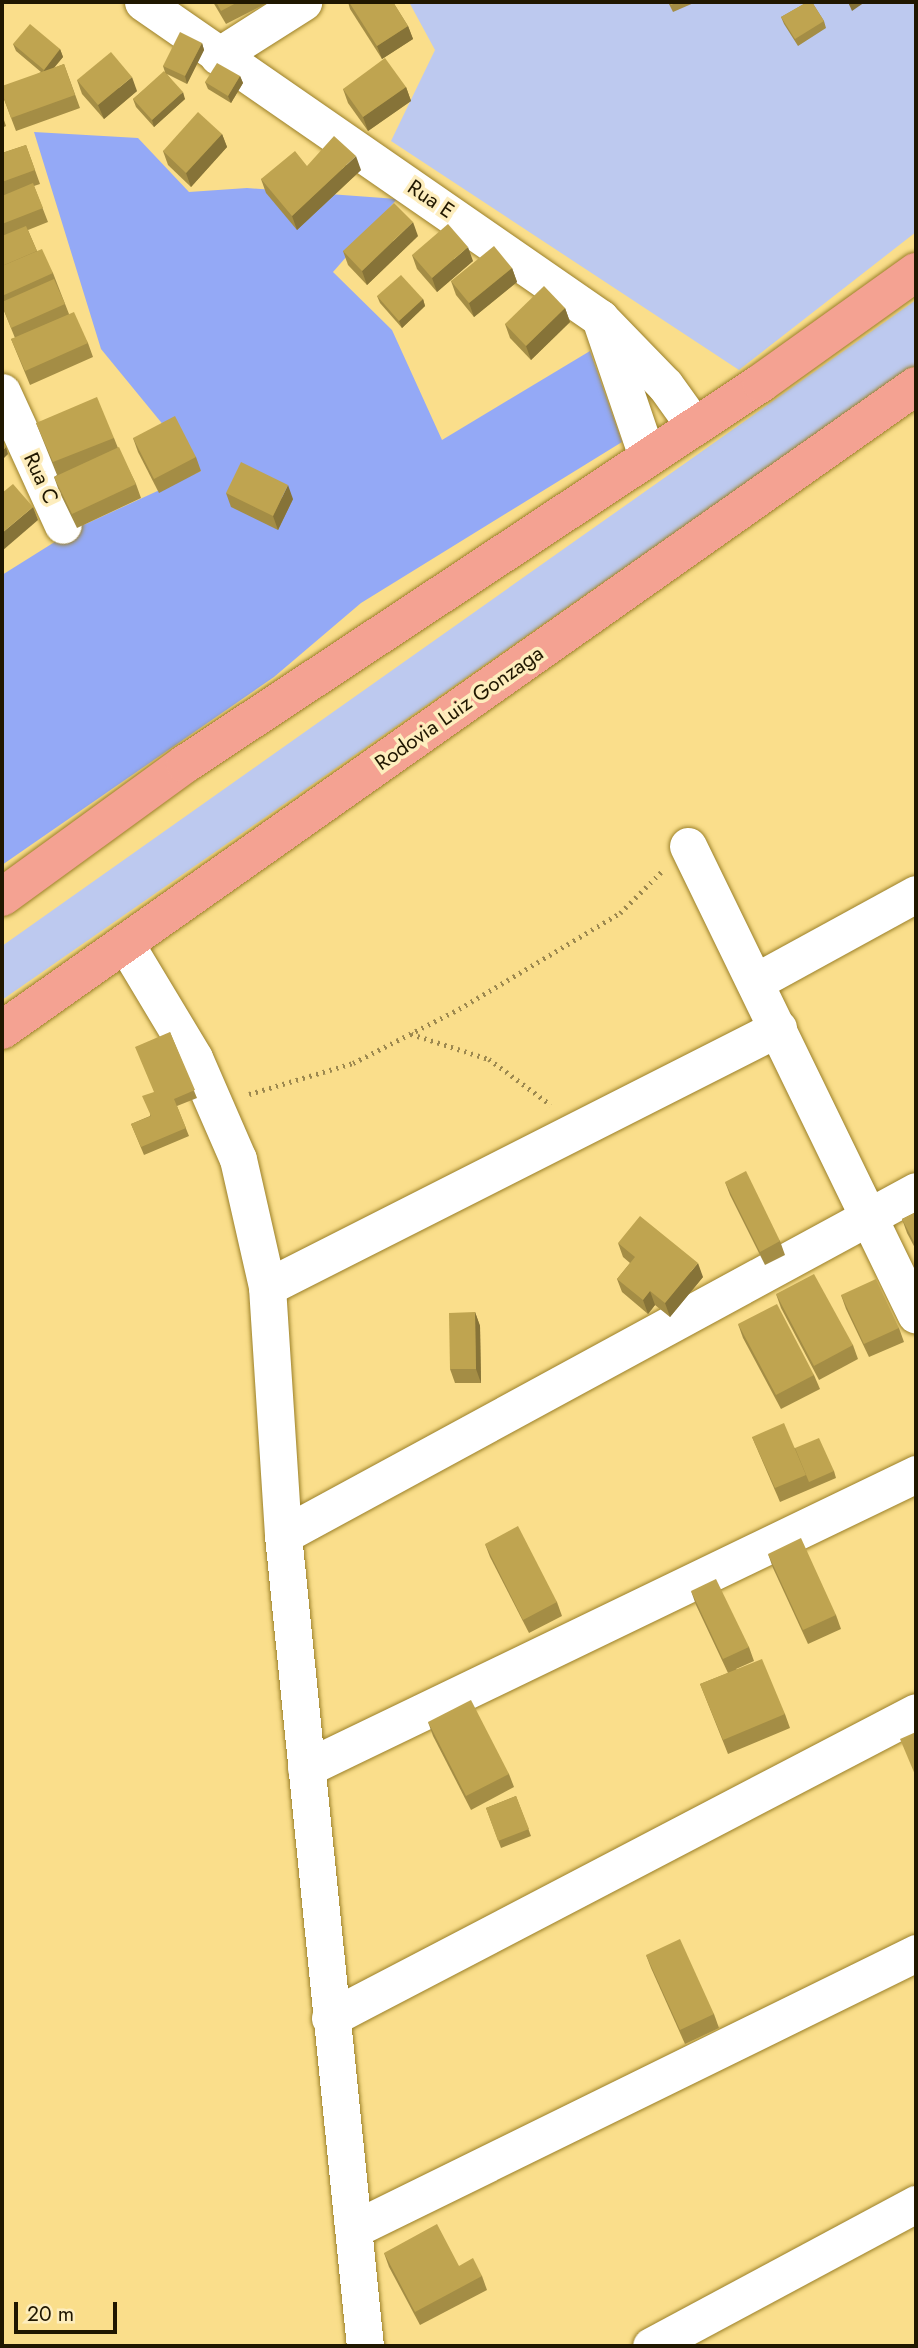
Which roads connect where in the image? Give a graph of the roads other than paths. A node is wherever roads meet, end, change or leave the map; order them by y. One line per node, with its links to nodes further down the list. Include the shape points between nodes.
1 (143, 2): 3 (street, Rua E)
2 (303, 2): 3 (street)
3 (218, 56): 5 (street, Rua E)
4 (916, 272): 8 (highway)
5 (600, 318): 8 (street, Rua E, via 665,385); 9 (street)
6 (916, 386): 14 (highway, Rodovia Luiz Gonzaga)
7 (2, 393): 10 (street, Rua C)
8 (693, 425): 9 (highway)
9 (647, 456): 13 (highway, via 185,764)
10 (63, 524)
11 (688, 846): 15 (street)
12 (916, 894): 15 (street)
13 (2, 897)
14 (125, 943): 17 (highway, Rodovia Luiz Gonzaga); 20 (street, via 215,1105 238,1158)
15 (755, 982): 16 (street)
16 (778, 1028): 19 (street); 20 (street)
17 (2, 1030)
18 (916, 1191): 19 (street)
19 (866, 1219): 21 (street); 23 (street)
20 (267, 1287): 23 (street)
21 (916, 1315)
22 (916, 1474): 25 (street)
23 (283, 1535): 25 (street)
24 (916, 1712): 27 (street)
25 (306, 1768): 27 (street)
26 (916, 1953): 29 (street)
27 (330, 2018): 29 (street)
28 (916, 2204): 31 (street)
29 (356, 2228): 30 (street)
30 (365, 2346)
31 (651, 2346)

